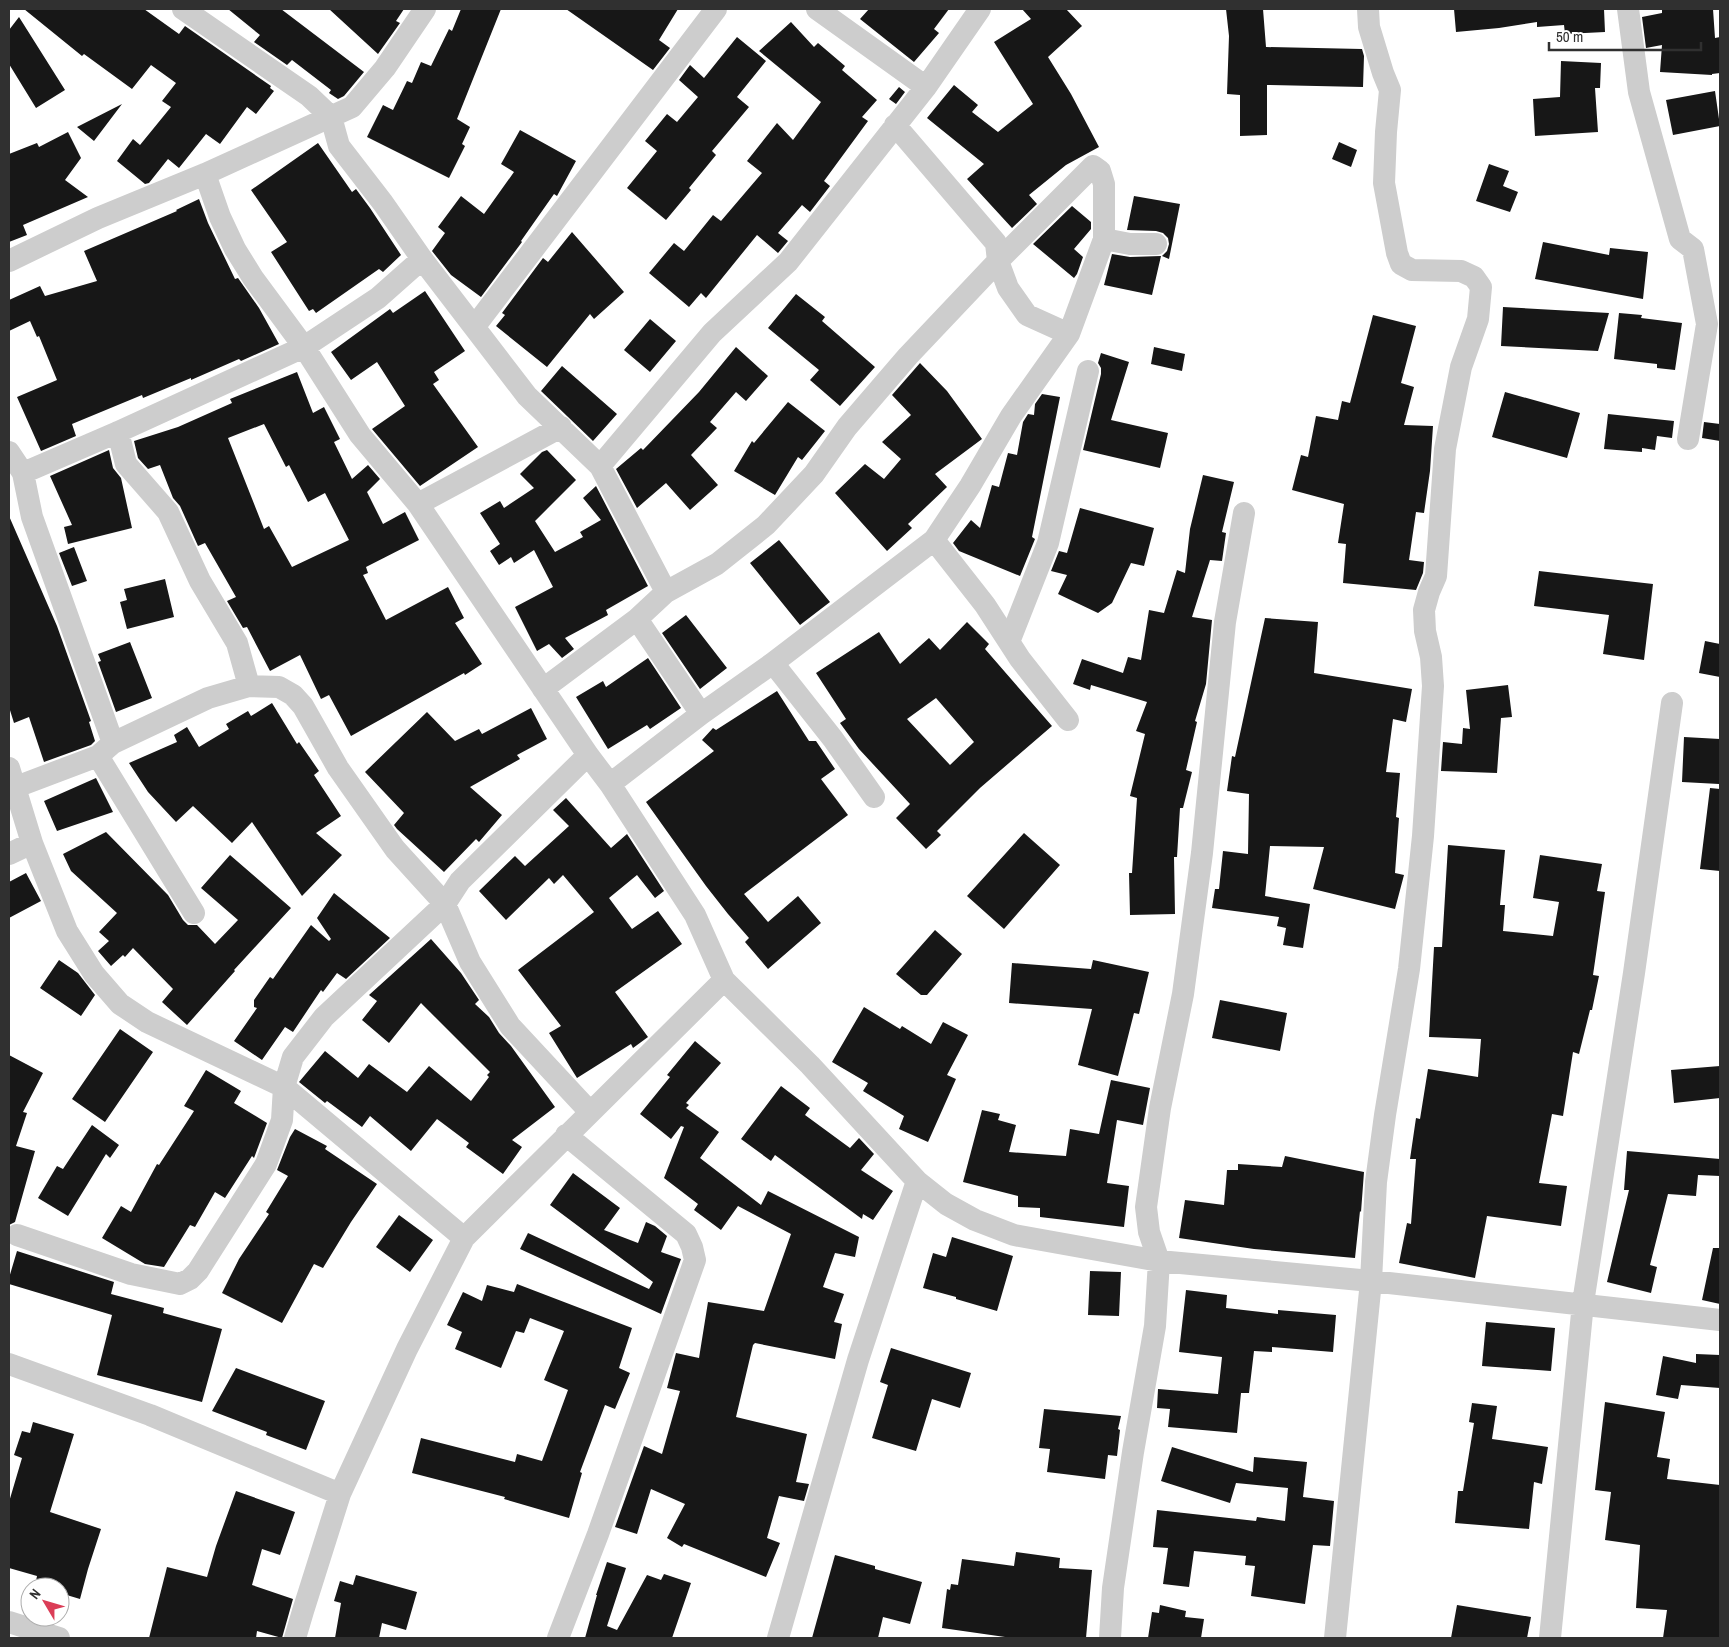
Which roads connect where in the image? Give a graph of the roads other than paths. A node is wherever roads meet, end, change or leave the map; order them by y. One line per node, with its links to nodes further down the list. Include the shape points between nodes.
1 (183, 9): 9 (street, via 309,96)
2 (425, 9): 9 (street, via 385,68 352,107)
3 (716, 9): 17 (street)
4 (817, 9): 8 (street)
5 (980, 9): 8 (street)
6 (1368, 9): 56 (street, via 1369,27 1390,90 1384,183 1400,264 1412,270 1461,271 1474,277 1481,287 1478,320 1461,367 1445,449 1436,576 1424,610 1433,686 1424,836 1409,969 1376,1182)
7 (1628, 9): 23 (street, via 1639,92 1680,239 1693,249 1707,324)
8 (926, 87): 10 (street)
9 (331, 118): 11 (street); 14 (street, via 339,146)
10 (895, 125): 16 (street, via 996,243); 25 (street, via 788,262 712,333)
11 (205, 174): 15 (street, via 98,218); 19 (street, via 235,248)
12 (1104, 239): 13 (street); 16 (street, via 1104,184 1100,171 1093,166); 18 (street)
13 (1156, 244)
14 (422, 259): 17 (street); 19 (street, via 378,298)
15 (9, 261)
16 (998, 261): 18 (street, via 1008,288 1027,316); 30 (street, via 908,356 847,427 814,474 766,525 717,564)
17 (475, 326): 21 (street, via 527,396)
18 (1069, 334): 29 (street, via 1011,416)
19 (304, 347): 22 (street); 27 (street, via 360,435)
20 (1088, 371): 32 (street, via 1048,543)
21 (561, 427): 25 (street); 27 (street)
22 (118, 432): 26 (street); 34 (street, via 126,464 168,512 200,581 237,643)
23 (1688, 439)
24 (9, 452): 26 (street)
25 (600, 466): 30 (street)
26 (23, 473): 39 (street, via 32,517)
27 (418, 504): 35 (street)
28 (1244, 513): 55 (street, via 1225,622 1202,853 1183,994 1160,1108 1146,1207 1149,1232)
29 (934, 540): 32 (street); 33 (street)
30 (666, 592): 31 (street)
31 (636, 619): 35 (street); 37 (street)
32 (1009, 642): 38 (street)
33 (773, 662): 37 (street); 43 (street)
34 (249, 686): 39 (street, via 208,698); 46 (street, via 280,687 303,706 338,768 395,849)
35 (543, 689): 40 (street)
36 (1672, 703): 57 (street)
37 (701, 714): 42 (street)
38 (1068, 720)
39 (105, 749): 41 (street); 47 (street)
40 (588, 755): 42 (street); 46 (street, via 460,882)
41 (12, 778): 44 (street)
42 (610, 784): 48 (street, via 696,915)
43 (874, 797)
44 (32, 843): 45 (street); 49 (street, via 67,931 94,974 120,1004 147,1022)
45 (9, 854)
46 (445, 904): 49 (street, via 324,1017 293,1057); 50 (street, via 470,962 510,1026)
47 (194, 913)
48 (724, 980): 50 (street); 52 (street, via 810,1064)
49 (284, 1088): 53 (street, via 282,1120 266,1164 198,1271 180,1284 131,1274); 54 (street)
50 (590, 1112): 51 (street)
51 (566, 1135): 54 (street); 64 (street, via 686,1234 695,1260)
52 (917, 1181): 55 (street, via 946,1204 974,1220 1014,1235); 65 (street, via 858,1360)
53 (17, 1235)
54 (464, 1238): 60 (street, via 407,1349)
55 (1159, 1261): 56 (street); 66 (street, via 1155,1326 1113,1588)
56 (1371, 1281): 57 (street); 67 (street)
57 (1583, 1303): 58 (street); 68 (street)
58 (1720, 1320)
59 (9, 1364): 60 (street, via 150,1415)
60 (340, 1494): 63 (street)
61 (9, 1622): 62 (street)
62 (59, 1638)
63 (295, 1638)
64 (558, 1638)
65 (778, 1638)
66 (1110, 1638)
67 (1335, 1638)
68 (1550, 1638)

